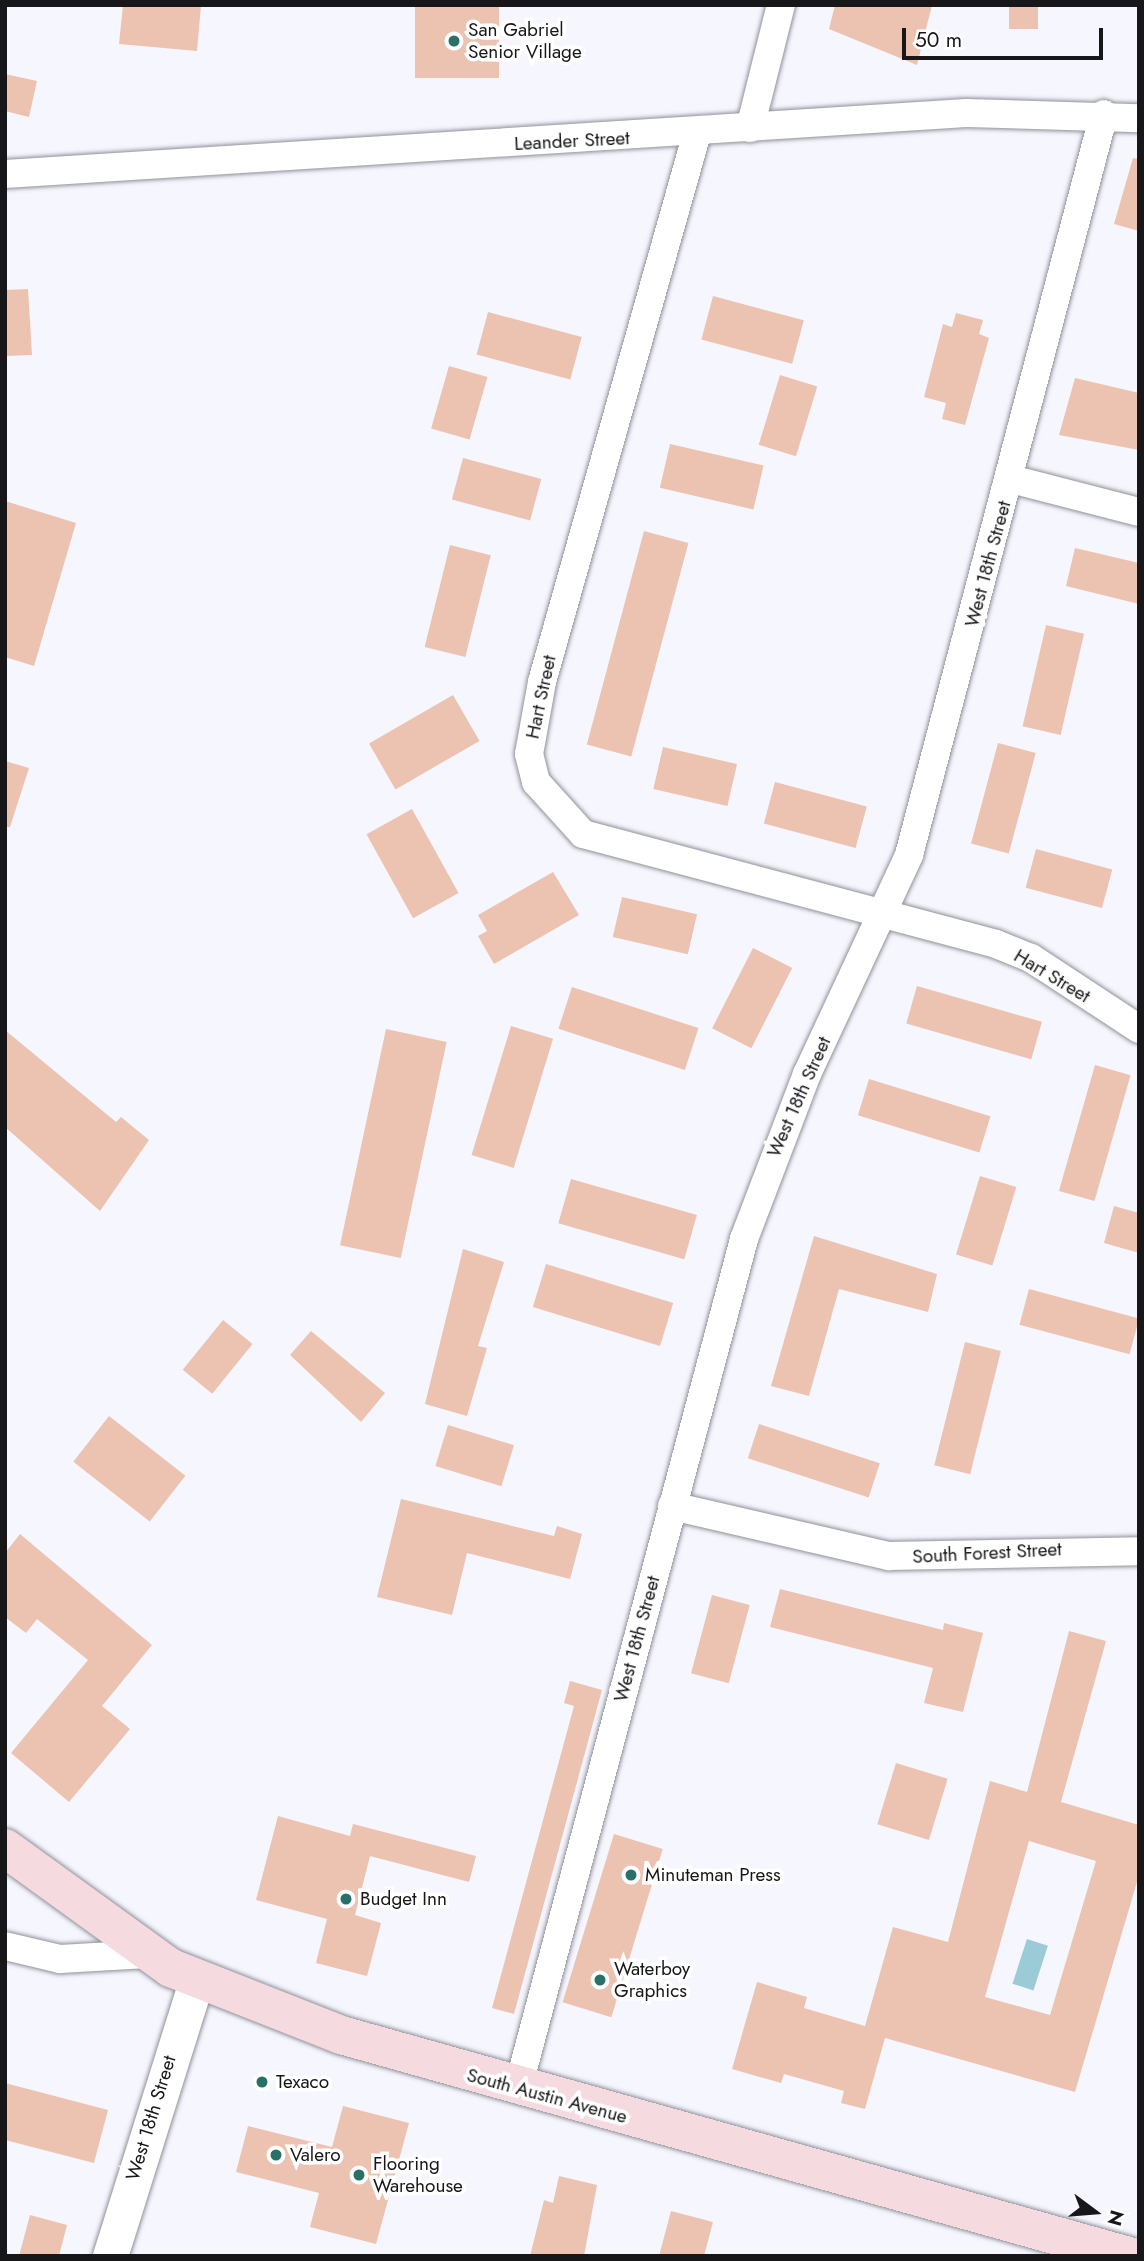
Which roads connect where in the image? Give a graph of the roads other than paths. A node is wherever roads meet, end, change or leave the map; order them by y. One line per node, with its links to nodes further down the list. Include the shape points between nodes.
1 (781, 5): 4 (street)
2 (1104, 114): 3 (street, Leander Street); 4 (street, Leander Street, via 965,113); 7 (street, West 18th Street)
3 (1139, 118)
4 (750, 128): 5 (street, Leander Street)
5 (697, 133): 6 (street, Leander Street); 9 (street, Hart Street, via 542,682 530,754 536,782 583,834)
6 (5, 174)
7 (1012, 479): 8 (street); 9 (street, West 18th Street, via 909,855)
8 (1139, 512)
9 (887, 913): 10 (street, Hart Street, via 1031,958); 11 (street, West 18th Street, via 772,1156)
10 (1139, 1029)
11 (672, 1506): 12 (street, South Forest Street, via 889,1556); 17 (street, West 18th Street)
12 (1139, 1551)
13 (5, 1848): 15 (main road, South Austin Avenue)
14 (5, 1946): 15 (street, via 60,1959)
15 (147, 1954): 16 (main road, South Austin Avenue)
16 (196, 1981): 17 (main road, South Austin Avenue, via 371,2045); 18 (street, West 18th Street)
17 (518, 2088): 19 (main road, South Austin Avenue)
18 (110, 2256)
19 (1129, 2256)

